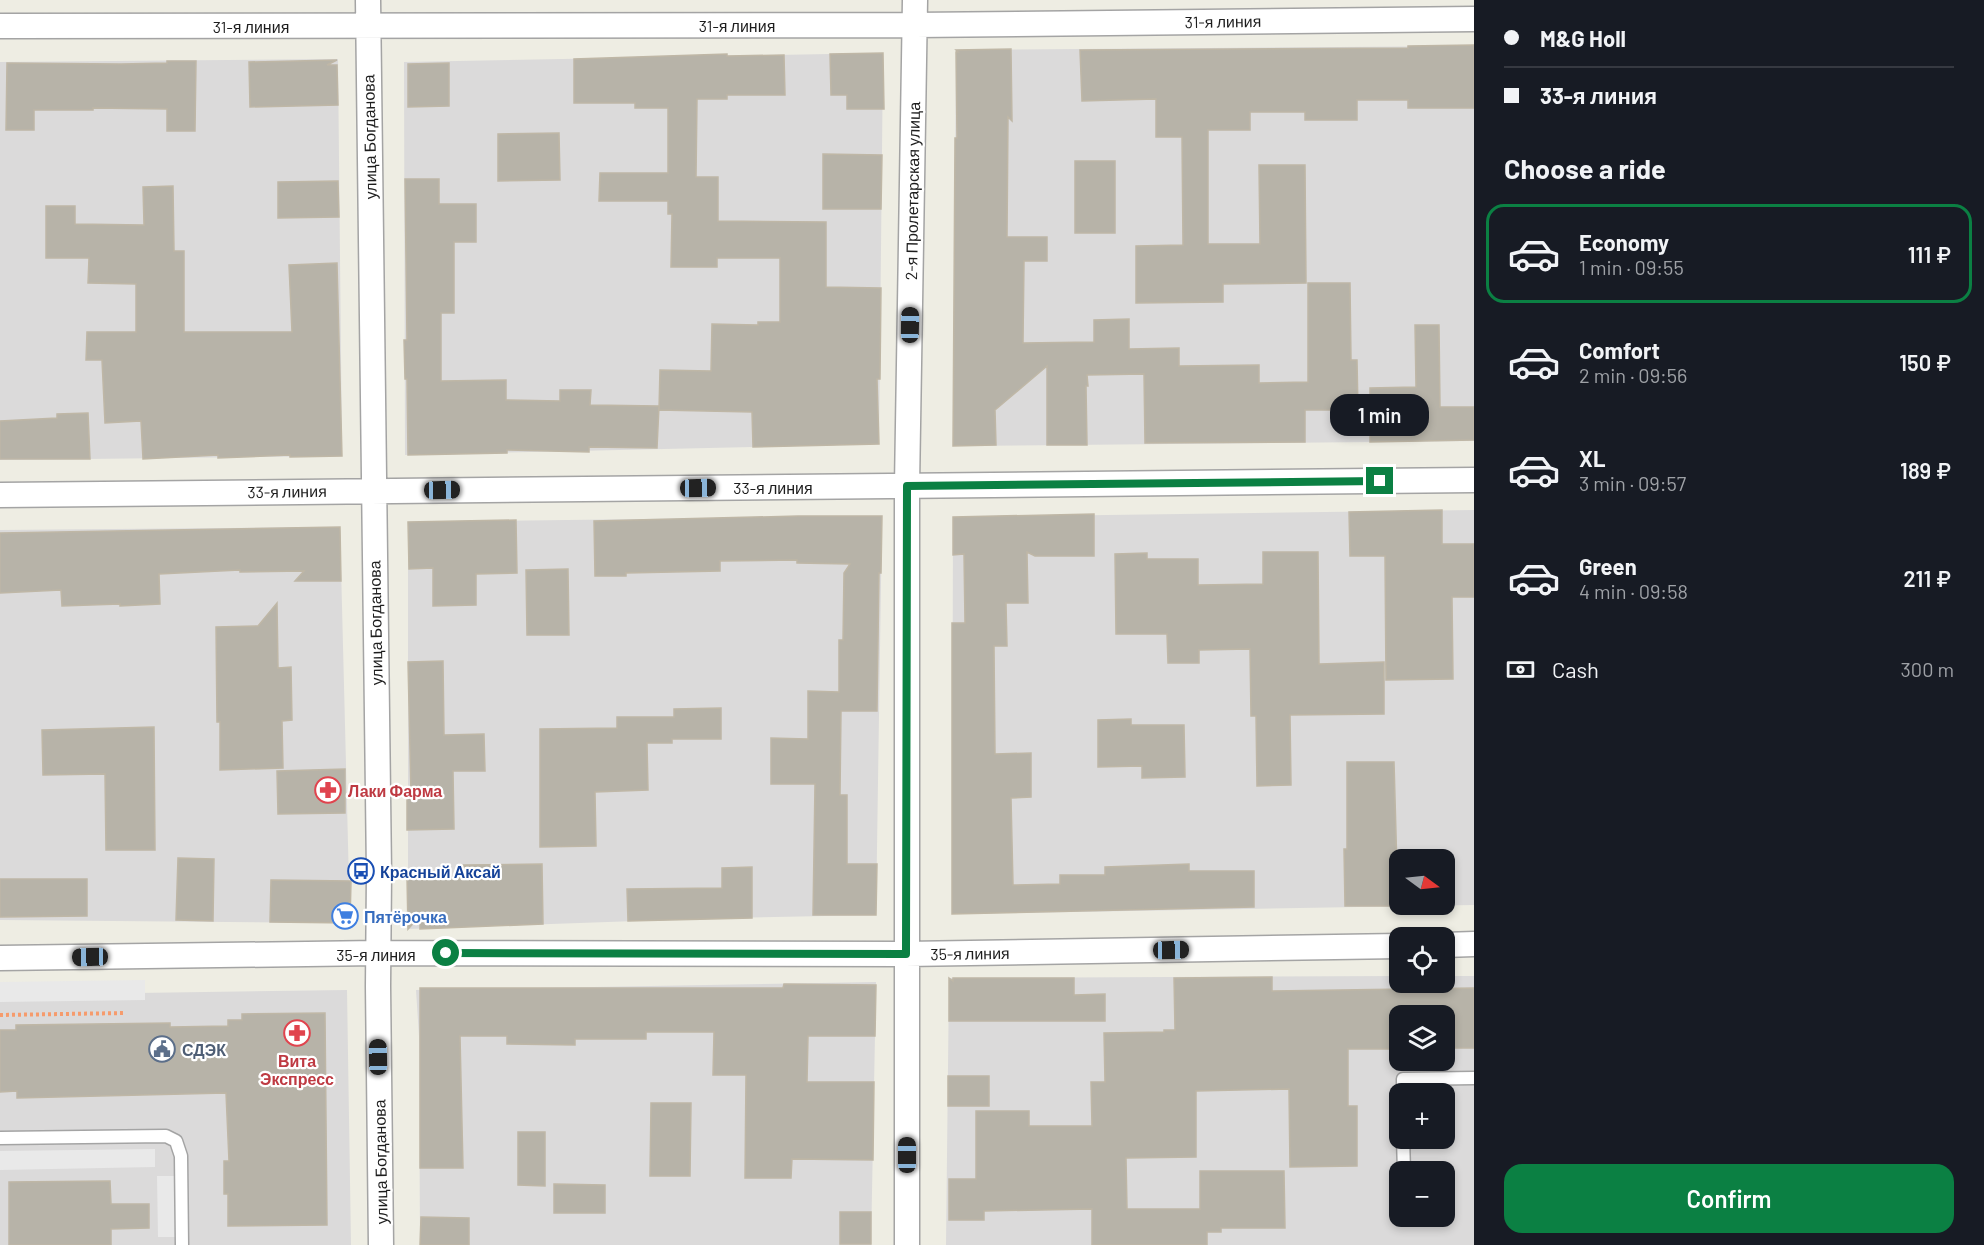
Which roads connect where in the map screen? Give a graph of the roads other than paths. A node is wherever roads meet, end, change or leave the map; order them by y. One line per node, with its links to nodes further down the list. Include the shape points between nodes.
1 (368, 0): 6 (street, улица Богданова)
2 (915, 0): 4 (street, 2-я Пролетарская улица)
3 (1474, 19): 4 (street, 31-я линия)
4 (915, 25): 6 (street, 31-я линия); 8 (street, 2-я Пролетарская улица)
5 (0, 26): 6 (street, 31-я линия)
6 (368, 27): 9 (street, улица Богданова)
7 (1474, 480): 8 (street, 33-я линия)
8 (907, 486): 9 (street, 33-я линия); 15 (street, 2-я Пролетарская улица)
9 (373, 490): 10 (street, 33-я линия); 14 (street, улица Богданова)
10 (0, 495)
11 (1474, 944): 12 (street)
12 (1455, 945)
13 (1389, 946): 15 (street, 35-я линия)
14 (377, 953): 15 (street, 35-я линия); 16 (street, 35-я линия); 21 (street, улица Богданова)
15 (906, 954): 22 (street, 2-я Пролетарская улица)
16 (0, 958)
17 (1474, 1078): 18 (lane, via 1403,1079)
18 (1403, 1083)
19 (0, 1138): 20 (lane, via 166,1136 176,1141 181,1156)
20 (182, 1245)
21 (381, 1245)
22 (907, 1245)

